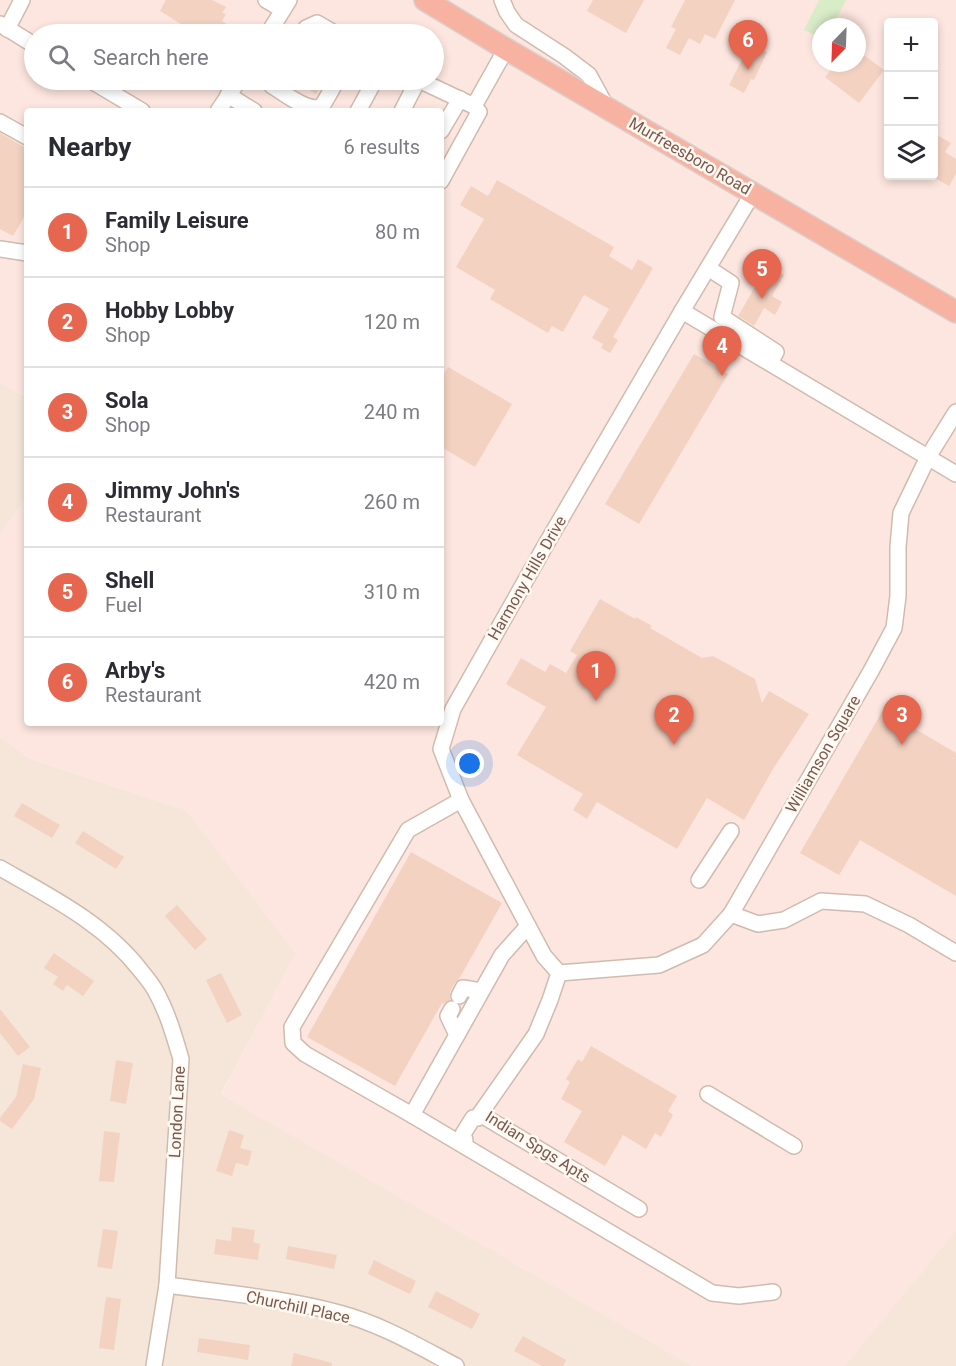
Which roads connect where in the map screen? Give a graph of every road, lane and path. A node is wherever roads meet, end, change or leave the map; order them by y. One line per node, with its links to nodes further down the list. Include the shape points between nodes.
1 (22, 0): 7 (street)
2 (266, 0): 5 (street)
3 (425, 0): 9 (highway, Murfreesboro Road)
4 (502, 0): 26 (street, via 516,25 589,75)
5 (286, 5): 6 (street)
6 (274, 24)
7 (4, 27): 8 (street)
8 (24, 39)
9 (506, 49): 18 (street); 26 (highway, Murfreesboro Road)
10 (107, 90): 19 (street)
11 (232, 90): 17 (street)
12 (279, 90): 22 (street)
13 (331, 90): 23 (street)
14 (370, 90): 24 (street)
15 (413, 90): 25 (street)
16 (440, 90): 18 (street)
17 (228, 95): 20 (street); 21 (street)
18 (467, 102): 28 (street); 30 (street, via 479,112)
19 (137, 108)
20 (220, 108)
21 (248, 108)
22 (313, 108)
23 (320, 108)
24 (360, 108)
25 (404, 108)
26 (607, 108): 31 (highway, Murfreesboro Road)
27 (0, 122): 29 (street)
28 (444, 128)
29 (24, 136)
30 (444, 176)
31 (753, 193): 34 (street, Harmony Hills Drive); 36 (highway, Murfreesboro Road)
32 (0, 249): 33 (street)
33 (24, 252)
34 (708, 267): 35 (street, Harmony Hills Drive); 37 (street, via 731,283)
35 (682, 311): 38 (street); 43 (street, Harmony Hills Drive, via 453,709 441,749)
36 (956, 312)
37 (722, 317): 38 (street); 39 (street, via 776,352)
38 (712, 330): 39 (street)
39 (770, 363): 41 (street)
40 (956, 412): 41 (street, Williamson Square)
41 (928, 457): 42 (street); 47 (street, Williamson Square, via 901,513 894,628)
42 (956, 474)
43 (461, 800): 48 (street, Harmony Hills Drive); 54 (street, via 408,830 292,1027 293,1043 305,1054)
44 (730, 831): 46 (street)
45 (0, 868): 59 (street, London Lane, via 112,939 154,988 171,1023 181,1059)
46 (699, 880)
47 (731, 914): 49 (street, via 758,924 784,920 821,901 865,904); 50 (street, Williamson Square, via 704,945 659,965)
48 (528, 926): 50 (street, Harmony Hills Drive, via 544,956); 51 (street, via 502,954)
49 (956, 953)
50 (559, 973): 55 (street, Indian Spgs Apts, via 536,1034)
51 (481, 992): 52 (street); 52 (street, via 463,988 455,1002 448,1016)
52 (457, 1035): 54 (street)
53 (708, 1094): 57 (street)
54 (412, 1115): 56 (street)
55 (479, 1116): 56 (street, via 480,1122 470,1139); 58 (street, Indian Spgs Apts)
56 (463, 1142): 60 (street, via 712,1293 740,1296)
57 (794, 1146)
58 (639, 1209)
59 (167, 1285): 61 (street, London Lane); 62 (street, Churchill Place, via 340,1313 385,1329)
60 (773, 1292)
61 (154, 1366)
62 (456, 1366)

